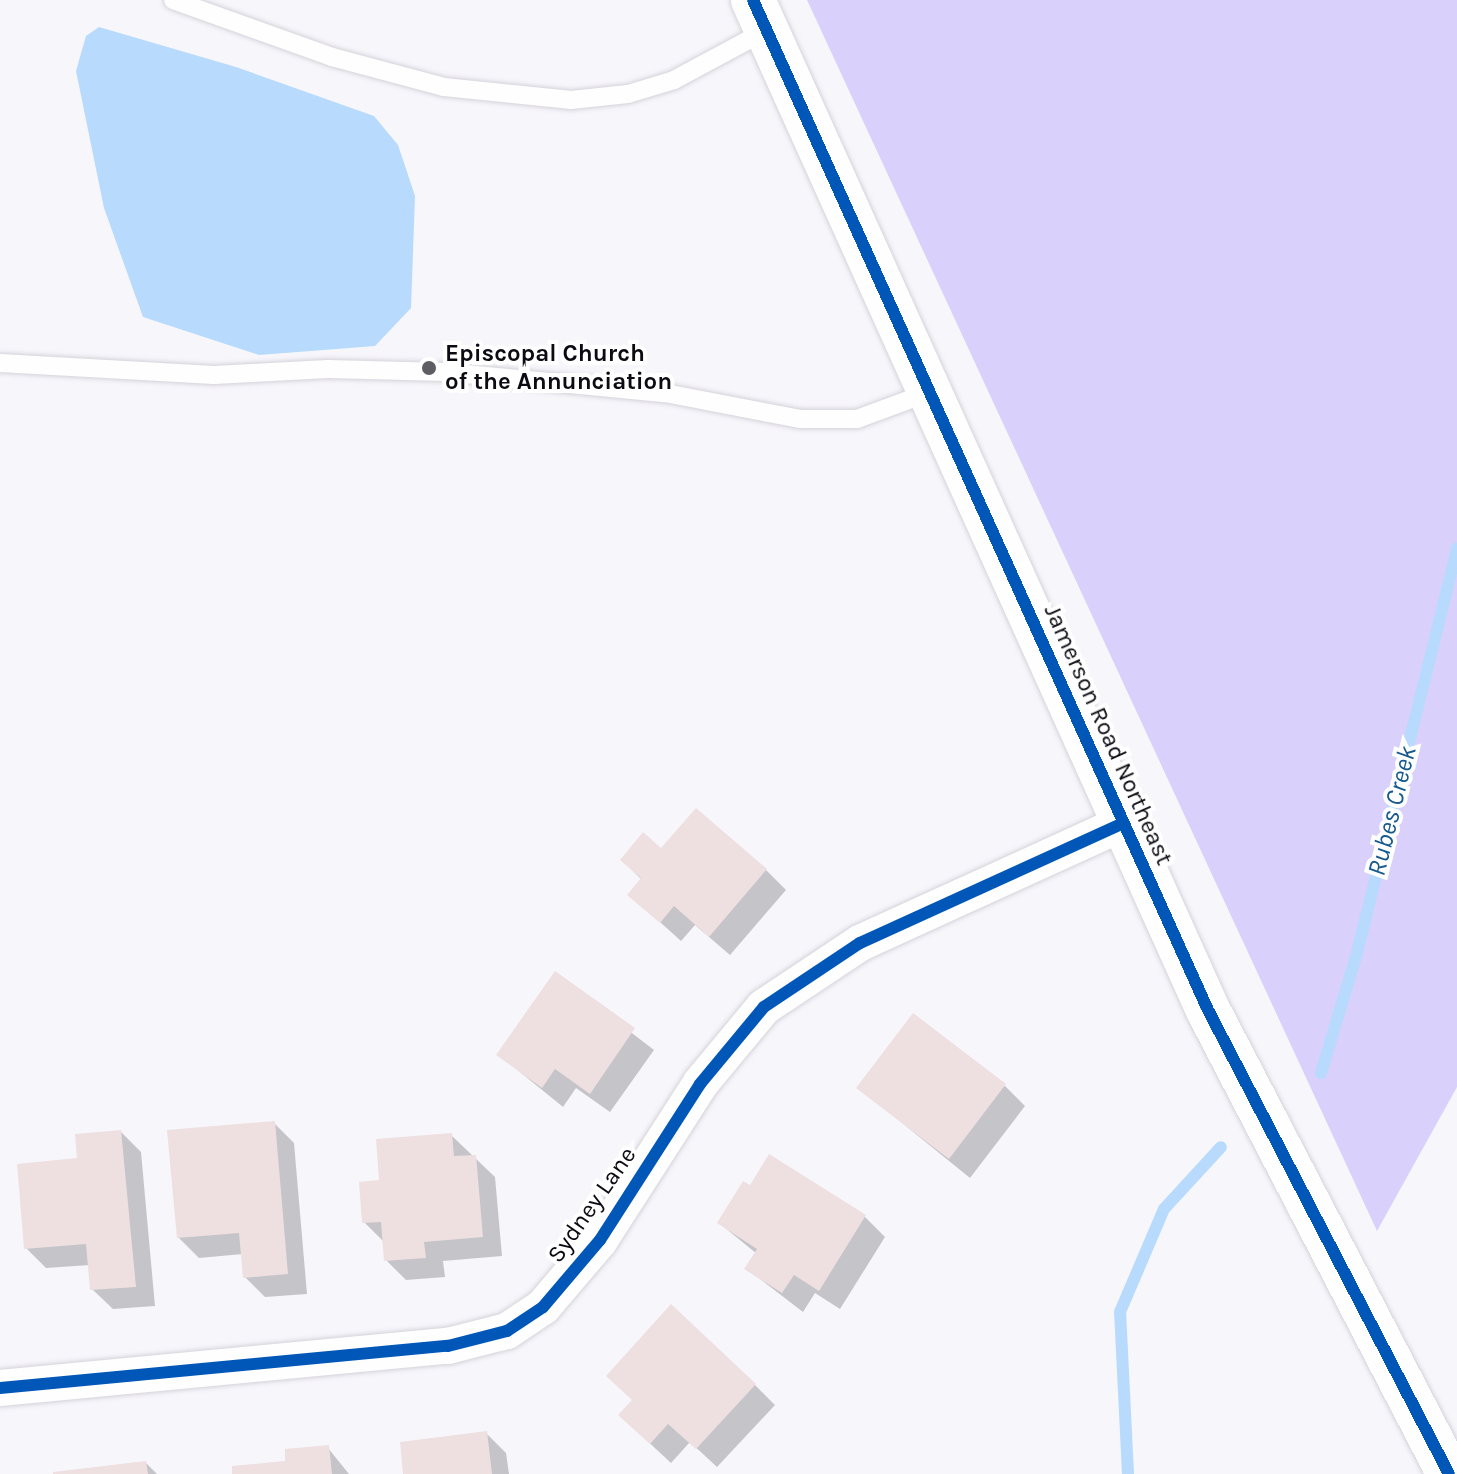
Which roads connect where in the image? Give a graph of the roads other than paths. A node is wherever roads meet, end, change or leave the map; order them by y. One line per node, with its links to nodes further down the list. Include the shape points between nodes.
1 (173, 0): 2 (lane, via 317,52 444,87 571,100 628,94 674,80)
2 (760, 15): 4 (street, Jamerson Road Northeast)
3 (0, 363): 4 (lane, via 214,375 328,369 445,372 665,393 800,419 857,419)
4 (930, 392): 5 (street, Jamerson Road Northeast)
5 (1123, 823): 6 (street, Sydney Lane, via 860,943 764,1007 700,1084 600,1240 543,1307 507,1331 448,1346); 7 (street, Jamerson Road Northeast, via 1207,1008)
6 (0, 1388)
7 (1454, 1474)

